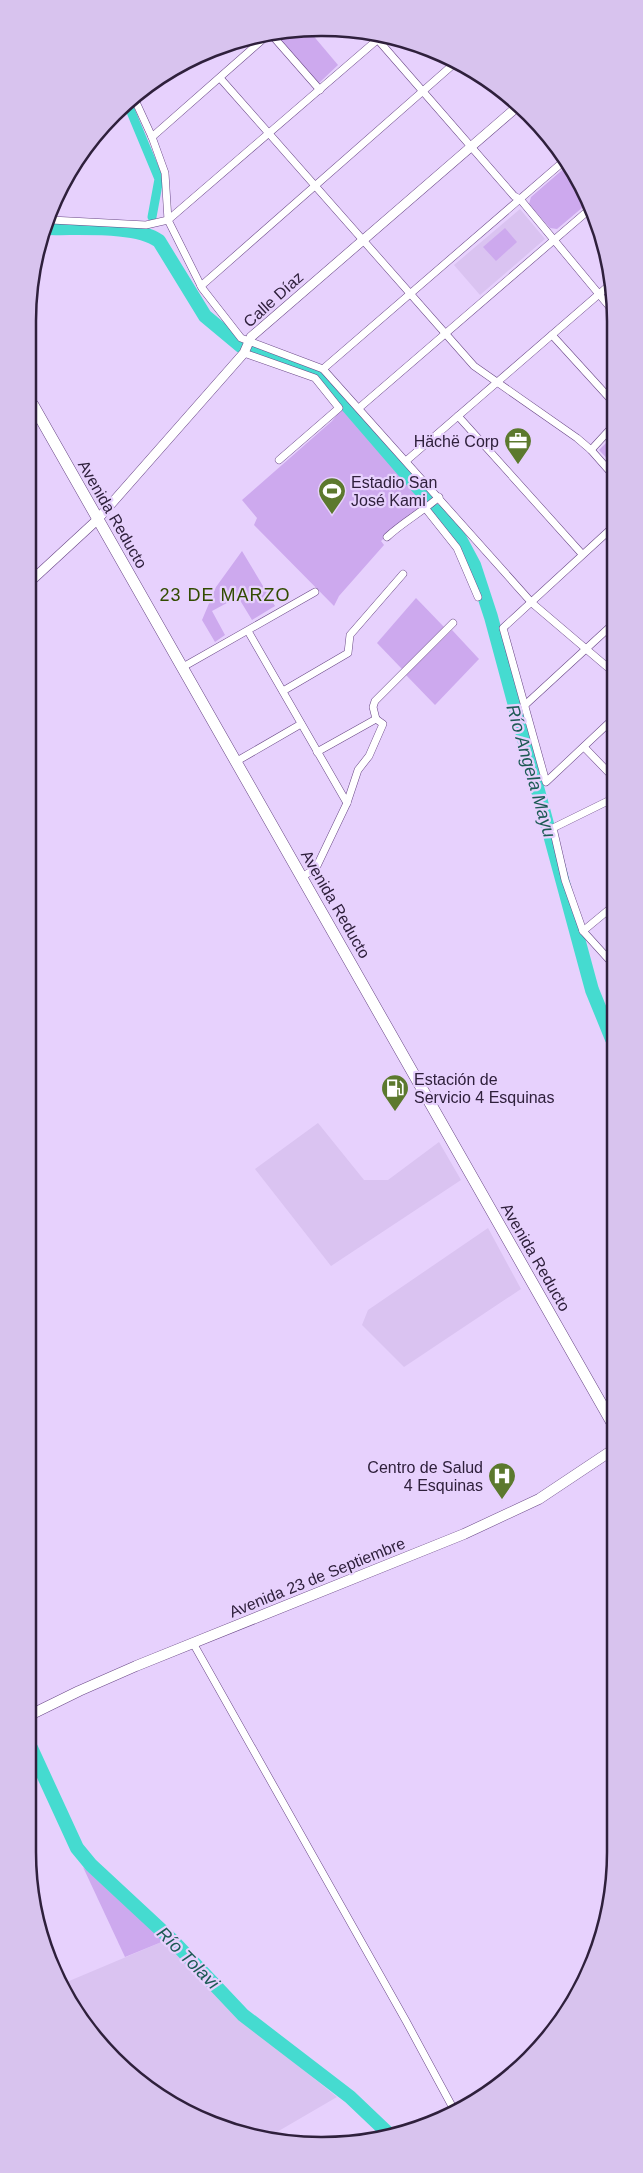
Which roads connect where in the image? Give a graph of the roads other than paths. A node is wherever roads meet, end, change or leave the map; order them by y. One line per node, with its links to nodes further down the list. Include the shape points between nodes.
1 (276, 40): 7 (street)
2 (375, 42): 7 (street)
3 (379, 43): 8 (street)
4 (258, 44): 6 (street)
5 (450, 67): 8 (street)
6 (220, 78): 11 (street); 12 (street)
7 (320, 90): 11 (street)
8 (423, 91): 13 (street); 15 (street)
9 (137, 104): 12 (street)
10 (513, 110): 13 (street, Calle Díaz)
11 (269, 133): 15 (street); 19 (street)
12 (152, 137): 19 (street, via 165,173)
13 (472, 146): 16 (street); 21 (street, Calle Díaz)
14 (560, 164): 16 (street)
15 (315, 186): 21 (street); 22 (street)
16 (520, 199): 20 (street); 24 (street)
17 (585, 213): 20 (street)
18 (55, 220): 19 (street, via 146,225)
19 (168, 220): 22 (street)
20 (554, 240): 25 (street); 27 (street)
21 (362, 241): 24 (street); 29 (street, Calle Díaz, via 251,337)
22 (201, 286): 29 (street, via 241,338)
23 (605, 289): 25 (street)
24 (409, 294): 27 (street); 31 (street)
25 (599, 294): 26 (street); 28 (street)
26 (606, 302)
27 (445, 334): 32 (street, via 474,366); 34 (street)
28 (552, 335): 32 (street); 33 (street)
29 (250, 342): 30 (street, Calle Díaz); 31 (street)
30 (244, 353): 39 (street, via 315,378 339,408); 44 (street, Calle Díaz)
31 (323, 368): 34 (street)
32 (497, 382): 36 (street); 38 (street)
33 (607, 395)
34 (359, 408): 40 (street)
35 (36, 409): 44 (main road, Avenida Reducto)
36 (458, 416): 40 (street); 47 (street)
37 (607, 432): 38 (street)
38 (590, 450): 41 (street)
39 (279, 460)
40 (406, 461): 42 (street)
41 (607, 468)
42 (439, 498): 43 (street); 52 (street)
43 (426, 509): 46 (street); 51 (street, via 456,548)
44 (97, 520): 49 (street, Calle Díaz); 57 (main road, Avenida Reducto)
45 (607, 531): 47 (street)
46 (387, 537)
47 (582, 554): 52 (street)
48 (404, 574): 59 (street, via 350,635 348,653)
49 (36, 576)
50 (315, 592): 54 (street)
51 (478, 597)
52 (532, 603): 56 (street); 60 (street, via 503,628)
53 (453, 622): 61 (street, via 376,701 373,707)
54 (248, 630): 57 (street); 59 (street)
55 (607, 630): 56 (street)
56 (586, 650): 58 (street); 60 (street)
57 (183, 667): 66 (main road, Avenida Reducto)
58 (607, 667)
59 (283, 691): 62 (street)
60 (525, 705): 64 (street, via 546,782)
61 (376, 719): 65 (street); 69 (street, via 383,724 369,756 358,770)
62 (301, 724): 65 (street); 66 (street)
63 (607, 725): 64 (street)
64 (584, 747): 67 (street)
65 (317, 752): 69 (street)
66 (237, 761): 70 (main road, Avenida Reducto)
67 (607, 771)
68 (607, 801): 72 (street, via 553,828 565,880)
69 (347, 803): 70 (street, via 316,868)
70 (302, 877): 74 (main road, Avenida Reducto)
71 (607, 911): 72 (street)
72 (583, 931): 73 (street)
73 (607, 958)
74 (607, 1414)
75 (607, 1454): 76 (main road, Avenida 23 de Septiembre, via 539,1499 464,1534)
76 (192, 1642): 77 (main road, Avenida 23 de Septiembre); 78 (street)
77 (36, 1712)
78 (452, 2105)

